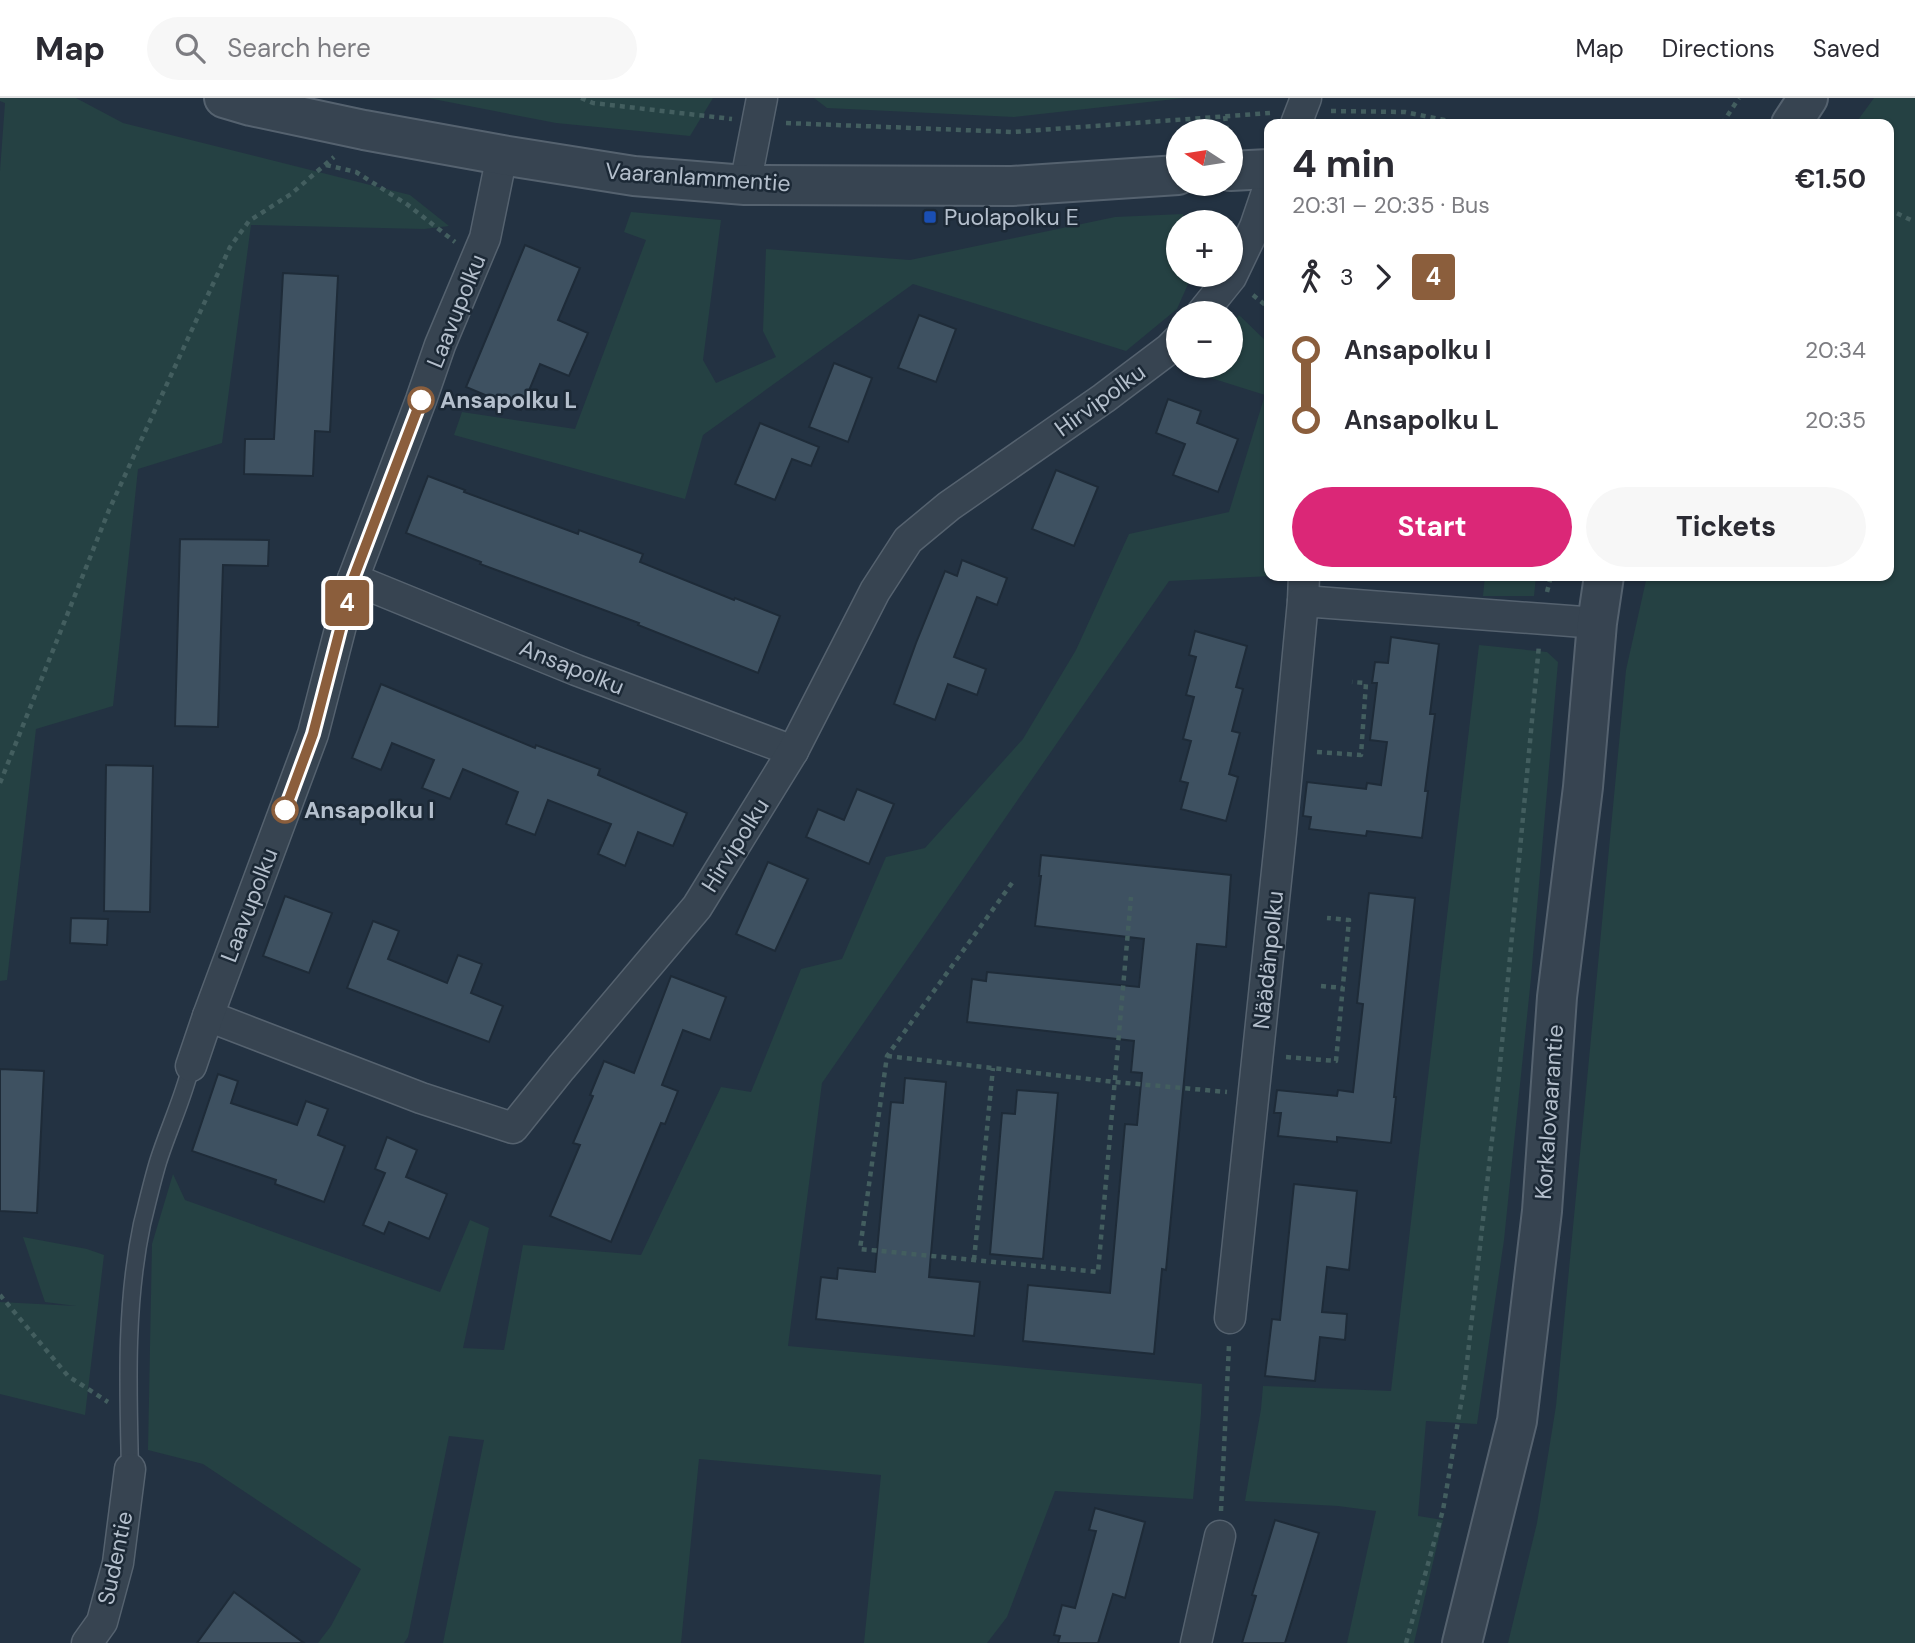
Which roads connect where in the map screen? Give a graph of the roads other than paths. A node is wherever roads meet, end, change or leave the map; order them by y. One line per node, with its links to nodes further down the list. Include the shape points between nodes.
1 (224, 98): 5 (street, Vaaranlammentie)
2 (1808, 98): 4 (street)
3 (760, 110): 9 (street)
4 (1794, 119)
5 (502, 155): 9 (street, Vaaranlammentie, via 634,176); 13 (street, Laavupolku, via 485,238)
6 (1264, 169): 7 (street)
7 (1243, 171)
8 (1166, 176): 9 (street, Vaaranlammentie, via 1012,186)
9 (745, 185)
10 (1264, 201): 11 (street, via 1231,277)
11 (1212, 301)
12 (1166, 351): 17 (street, Hirvipolku, via 908,540 875,591)
13 (353, 579): 17 (street, Ansapolku, via 576,670); 18 (street, Laavupolku, via 313,734)
14 (1603, 581): 16 (street, Korkalovaarantie)
15 (1304, 589): 16 (street, Näädänpolku); 20 (street, Näädänpolku)
16 (1597, 623): 25 (street, Korkalovaarantie, via 1583,787 1557,997 1542,1211 1517,1421)
17 (793, 751): 18 (street, Hirvipolku, via 698,907 513,1128 421,1098)
18 (208, 1016): 19 (street, Laavupolku)
19 (191, 1066): 21 (lane, Laavupolku, via 159,1161 134,1276 129,1322)
20 (1230, 1318)
21 (130, 1469): 23 (street, Sudentie, via 118,1563 102,1622)
22 (1220, 1536): 24 (street)
23 (87, 1643)
24 (1196, 1643)
25 (1462, 1643)

